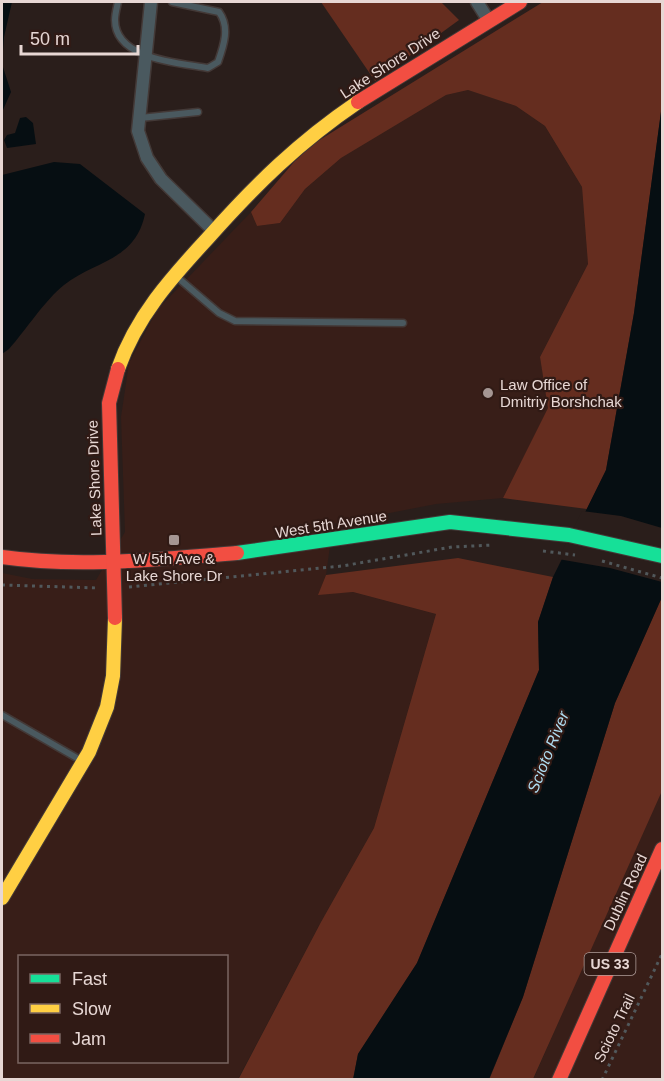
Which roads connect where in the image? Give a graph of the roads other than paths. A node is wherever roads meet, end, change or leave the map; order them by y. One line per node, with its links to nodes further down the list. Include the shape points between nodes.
1 (118, 2): 7 (lane, via 115,21 120,36)
2 (151, 2): 7 (street)
3 (172, 2): 7 (lane, via 219,12 225,21 218,62 208,68)
4 (477, 2): 6 (street)
5 (520, 2): 6 (street, Lake Shore Drive)
6 (489, 21): 10 (street, Lake Shore Drive, via 428,56 306,139)
7 (144, 57): 9 (street)
8 (198, 112): 9 (lane)
9 (139, 118): 10 (street, via 138,131 156,172)
10 (214, 231): 11 (street, Lake Shore Drive)
11 (174, 274): 12 (lane, via 219,313 235,321); 15 (street, Lake Shore Drive, via 130,333 110,394)
12 (403, 322)
13 (663, 556): 15 (street, West 5th Avenue, via 569,535 450,522 265,551)
14 (2, 557): 15 (street, West 5th Avenue, via 44,562)
15 (114, 562): 17 (street, Lake Shore Drive, via 113,676 99,729)
16 (2, 715): 17 (lane)
17 (83, 761): 19 (street, Lake Shore Drive)
18 (663, 849): 20 (street, Dublin Road / US 33)
19 (2, 898)
20 (559, 1080)

